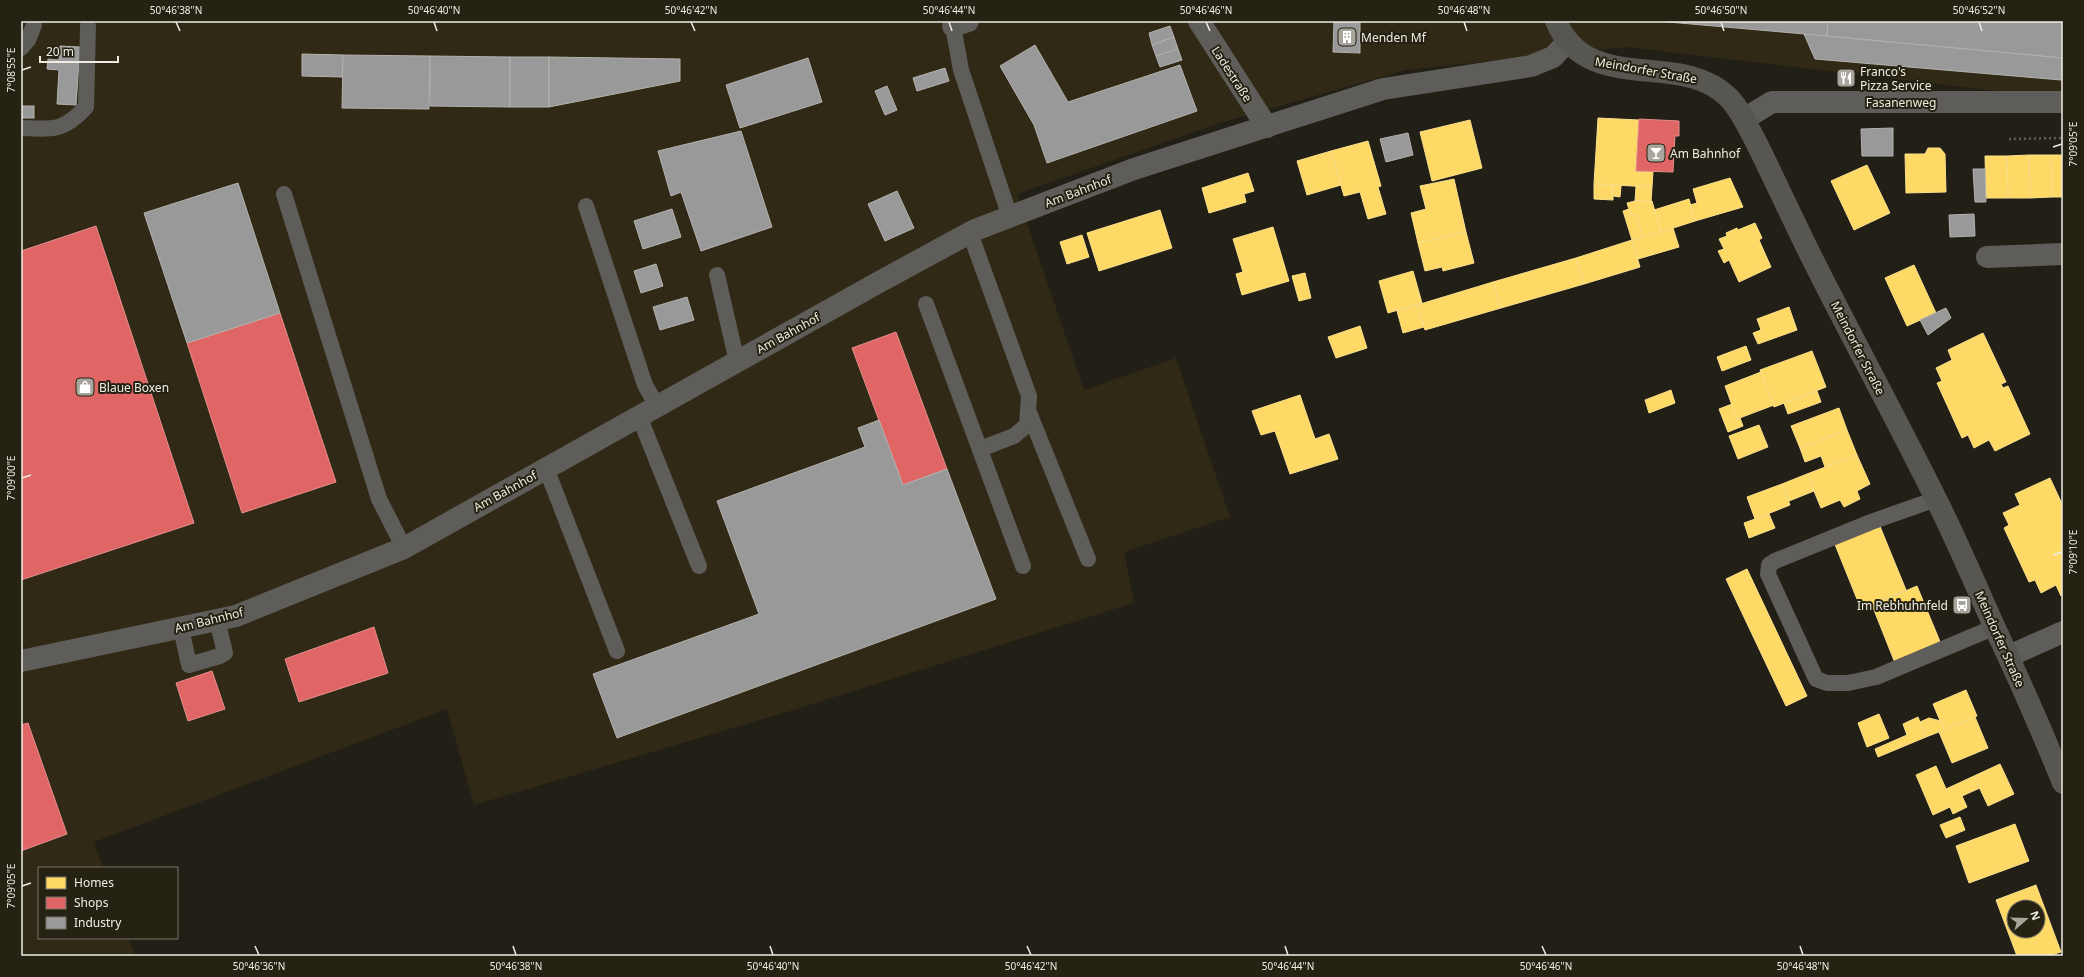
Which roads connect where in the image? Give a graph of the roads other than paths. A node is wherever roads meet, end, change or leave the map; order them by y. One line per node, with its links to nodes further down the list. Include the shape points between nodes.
1 (1199, 21): 10 (street, Ladestraße)
2 (1556, 21): 6 (main road, Meindorfer Straße)
3 (961, 24): 14 (lane, via 961,70)
4 (34, 25): 7 (lane, via 28,40)
5 (88, 26): 11 (lane, via 86,107 75,119 56,129)
6 (1568, 41): 9 (main road, Meindorfer Straße, via 1591,61 1697,78 1729,97); 10 (street, Am Bahnhof, via 1553,57 1531,66 1383,89)
7 (21, 48)
8 (2063, 102): 9 (street, Fasanenweg, via 1772,102)
9 (1744, 119): 25 (main road, Meindorfer Straße)
10 (1267, 127): 14 (street, Am Bahnhof, via 1134,169)
11 (21, 128)
12 (284, 194): 26 (lane, via 379,499)
13 (586, 206): 22 (lane, via 645,385)
14 (1010, 217): 15 (street, Am Bahnhof)
15 (970, 233): 20 (street, Am Bahnhof); 21 (lane, via 1029,396)
16 (2063, 254): 17 (street)
17 (1987, 257)
18 (717, 275): 20 (lane)
19 (926, 304): 23 (lane)
20 (737, 362): 22 (street, Am Bahnhof)
21 (1028, 410): 23 (lane, via 1027,425 1014,436); 27 (lane)
22 (648, 411): 24 (street, Am Bahnhof); 28 (lane)
23 (980, 449): 29 (lane)
24 (546, 468): 26 (street, Am Bahnhof); 34 (lane)
25 (1936, 499): 31 (main road, Meindorfer Straße); 31 (lane, via 1870,522 1769,565 1768,574 1816,679 1827,683 1848,683 1876,677)
26 (404, 548): 30 (street, Am Bahnhof, via 236,616)
27 (1088, 559)
28 (699, 566)
29 (1023, 566)
30 (217, 620): 32 (street, Am Bahnhof); 32 (lane, via 225,653 189,665)
31 (1995, 627): 35 (main road, Meindorfer Straße)
32 (181, 628): 36 (street, Am Bahnhof)
33 (2063, 632): 35 (street)
34 (617, 651)
35 (2008, 656): 37 (main road, Meindorfer Straße)
36 (21, 661)
37 (2063, 783)

